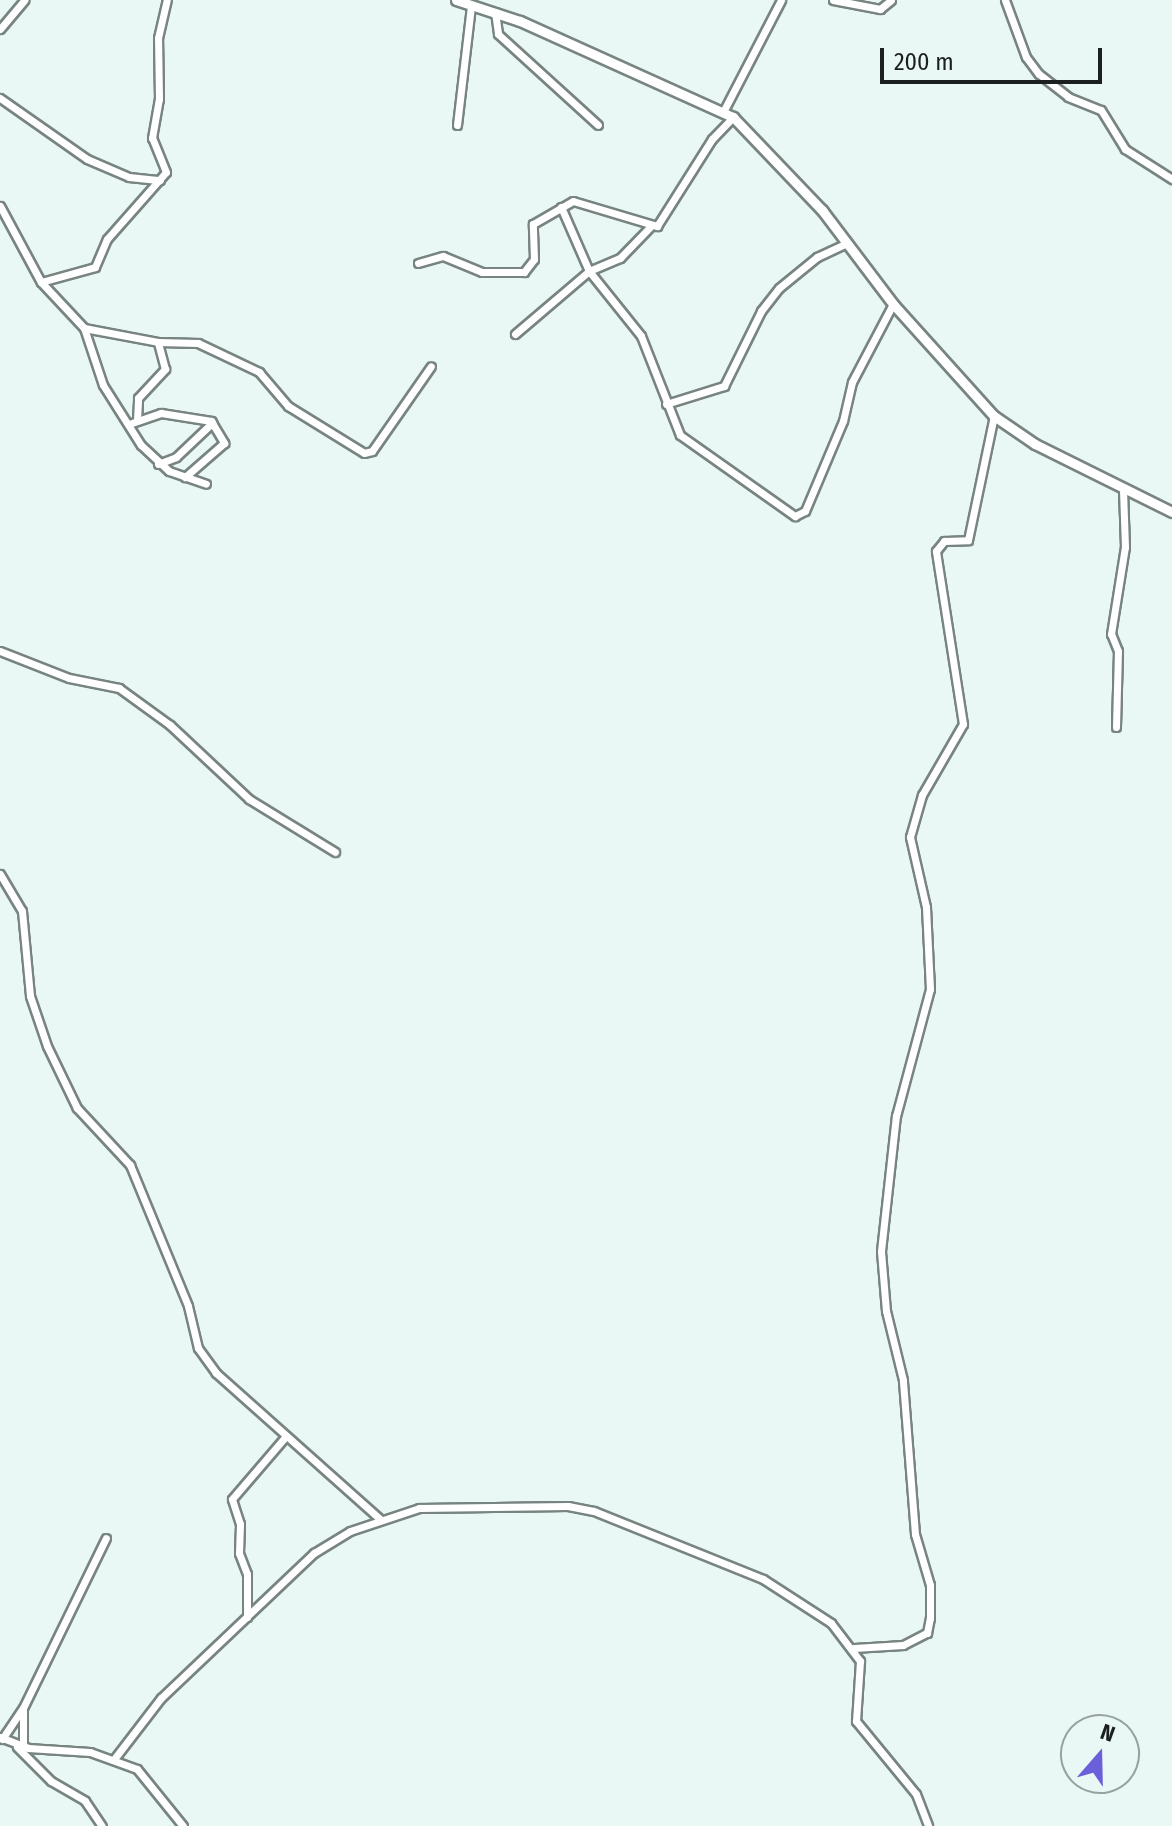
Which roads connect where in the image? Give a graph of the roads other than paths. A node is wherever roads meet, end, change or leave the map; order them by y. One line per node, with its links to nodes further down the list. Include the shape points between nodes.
1 (24, 0): 10 (street)
2 (167, 0): 17 (street, via 158,38 159,99 152,138 166,168)
3 (456, 0): 8 (street)
4 (781, 0): 12 (street)
5 (833, 0): 6 (street, via 882,9)
6 (891, 0)
7 (1005, 0): 16 (street, via 1026,57 1039,74 1068,97 1098,108 1135,159)
8 (471, 5): 9 (street); 14 (street)
9 (495, 12): 12 (street); 15 (street, via 498,34)
10 (0, 29)
11 (0, 98): 17 (street, via 98,165 129,177)
12 (723, 112): 13 (street)
13 (733, 117): 20 (street, via 712,139 665,220); 21 (street, via 822,210)
14 (457, 125)
15 (598, 125)
16 (1172, 179)
17 (160, 180): 24 (street, via 107,239 95,267)
18 (0, 206): 24 (street)
19 (561, 207): 20 (street, via 579,202); 22 (street, via 533,224 534,259 524,272 482,272 443,256); 23 (street)
20 (651, 226): 23 (street, via 620,258)
21 (845, 244): 25 (street); 30 (street, via 817,257 779,288 761,311 724,386)
22 (418, 263)
23 (589, 271): 27 (street); 30 (street, via 641,336)
24 (41, 282): 26 (street)
25 (893, 304): 30 (street, via 852,382 843,421 802,515 777,508 680,435); 31 (street)
26 (84, 328): 28 (street); 32 (street, via 103,385)
27 (515, 334)
28 (158, 342): 29 (street, via 196,343 259,372 288,406 364,453 372,451); 32 (street, via 165,369 138,398)
29 (431, 366)
30 (666, 404)
31 (994, 416): 37 (street); 47 (street, via 968,540 944,541 936,551 963,724 922,795 910,837 926,907 930,998 894,1126 880,1266 903,1380 915,1534 930,1585 930,1618 927,1633 903,1645)
32 (133, 422): 33 (street, via 170,413); 34 (street)
33 (212, 423): 34 (street, via 176,457); 35 (street, via 224,443)
34 (158, 464): 35 (street)
35 (185, 477): 36 (street)
36 (206, 484)
37 (1123, 491): 38 (street); 40 (street, via 1125,547 1111,634 1118,651)
38 (1172, 512)
39 (0, 651): 41 (street, via 69,678 119,688 170,725 249,799)
40 (1116, 727)
41 (335, 852)
42 (0, 874): 43 (street, via 22,911 32,1002 68,1093 88,1124 130,1165 202,1354)
43 (286, 1436): 44 (street); 46 (street, via 232,1499 247,1574)
44 (380, 1519): 46 (street, via 314,1553); 47 (street, via 445,1505 551,1505 594,1511 763,1579 816,1610)
45 (106, 1538): 48 (street)
46 (246, 1619): 51 (street, via 161,1698)
47 (854, 1648): 54 (street, via 860,1672 854,1716 916,1794)
48 (23, 1708): 49 (street); 50 (street)
49 (1, 1738): 50 (street)
50 (19, 1746): 51 (street); 52 (street, via 51,1781 85,1801)
51 (114, 1759): 53 (street, via 145,1774)
52 (102, 1826)
53 (183, 1826)
54 (928, 1826)

